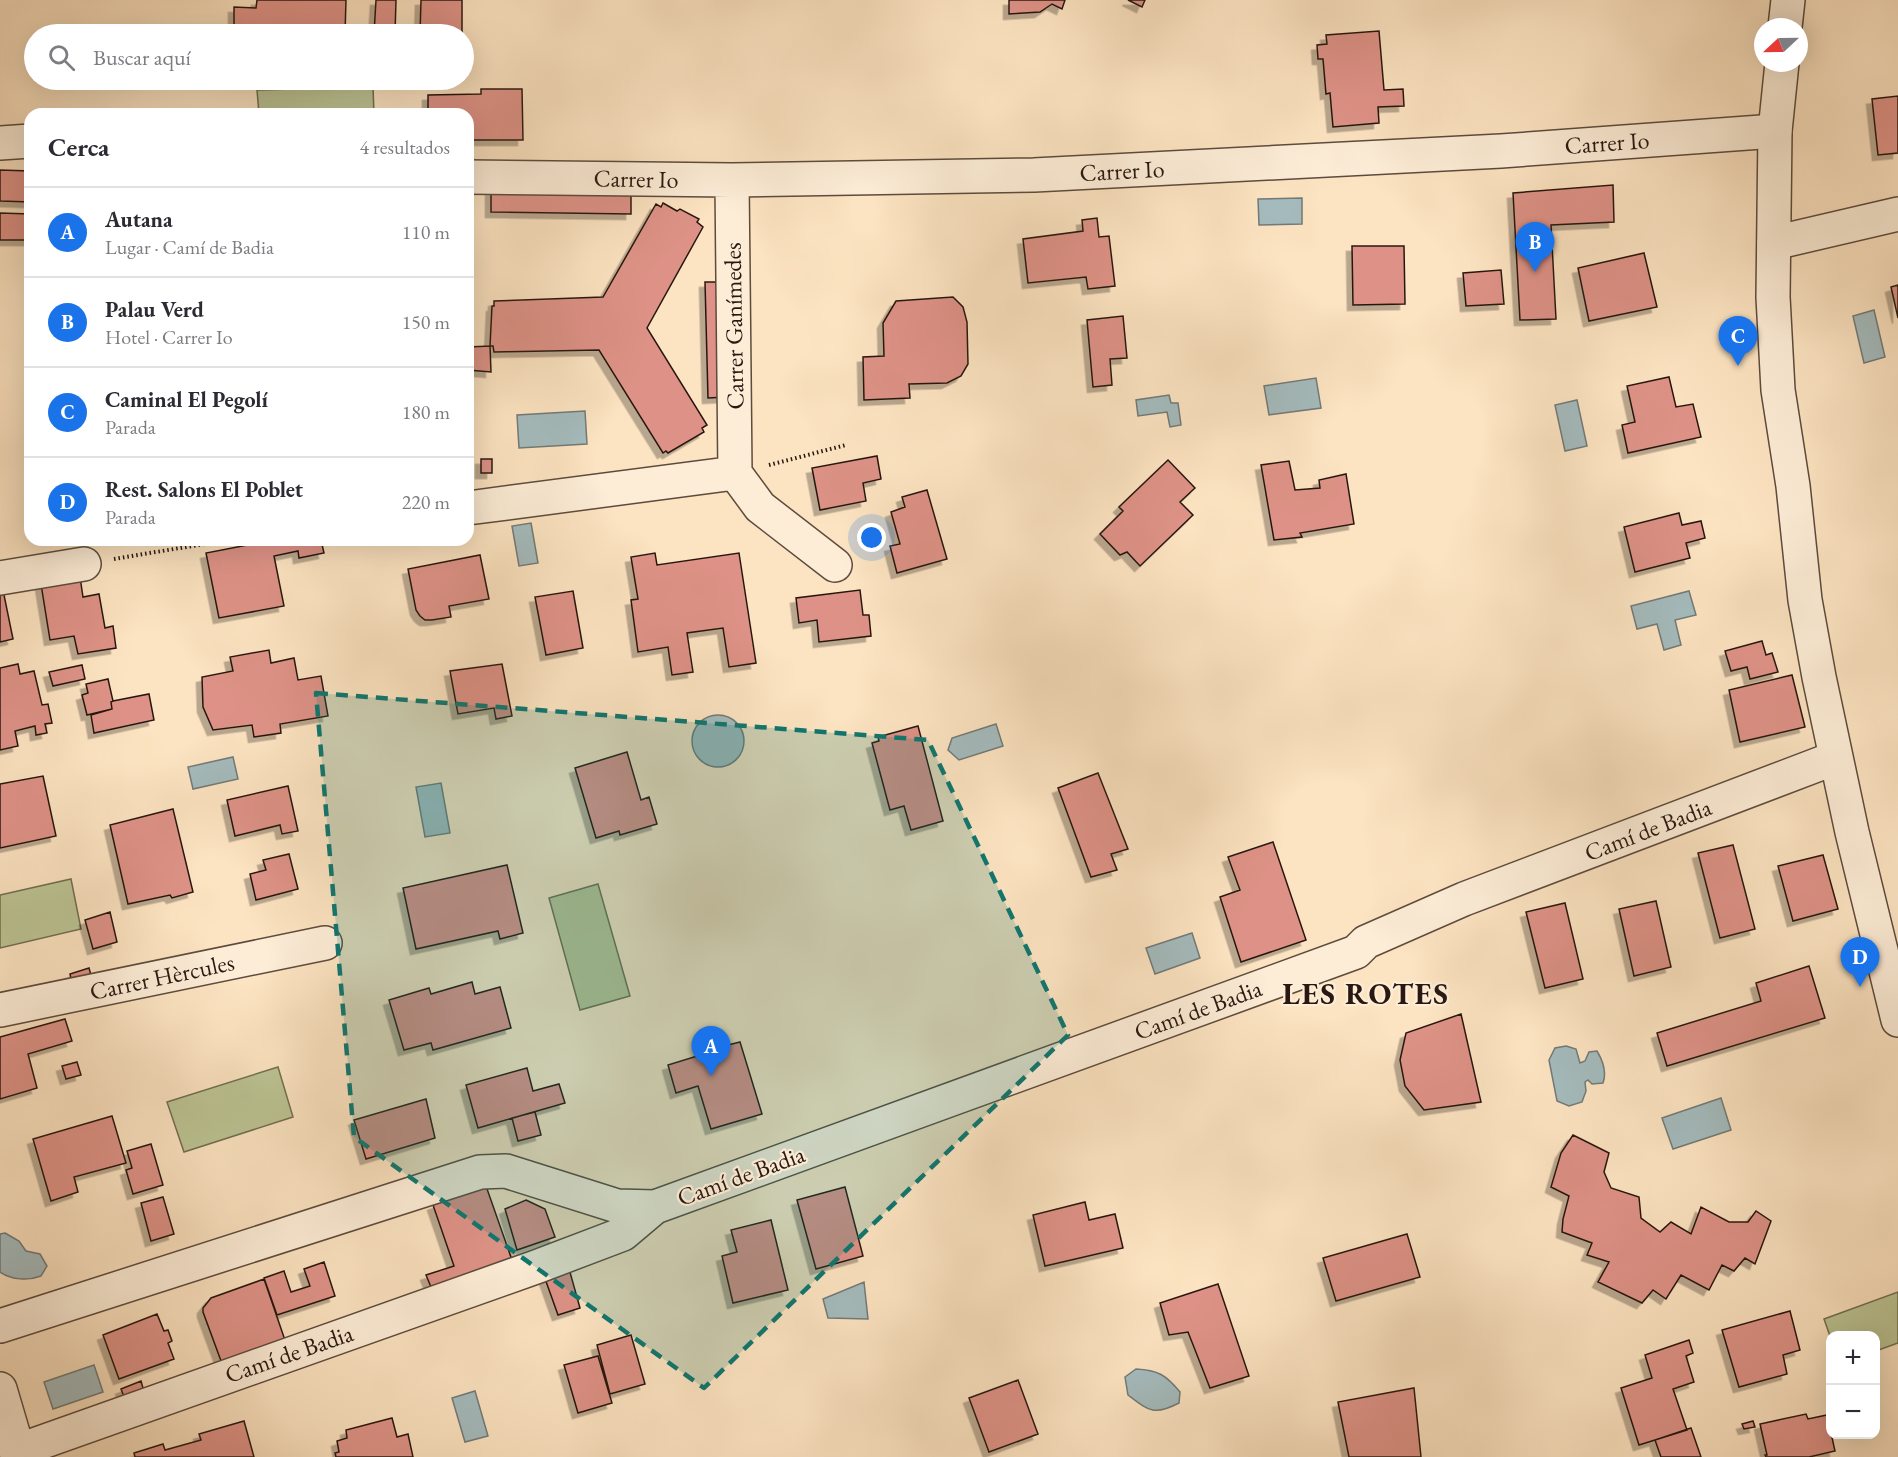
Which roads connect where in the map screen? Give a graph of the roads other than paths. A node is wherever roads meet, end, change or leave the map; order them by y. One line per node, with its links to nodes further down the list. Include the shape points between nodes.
1 (1788, 0): 2 (street)
2 (1786, 18)
3 (1781, 72): 4 (street)
4 (1776, 131): 8 (street, Carrer Io, via 1489,152 1034,176); 10 (street)
5 (24, 141): 6 (street)
6 (0, 143)
7 (474, 177): 8 (street, Carrer Io)
8 (732, 180): 11 (street, Carrer Ganímedes)
9 (1898, 214): 10 (street)
10 (1774, 243): 16 (street, via 1778,390 1805,600)
11 (735, 473): 12 (street); 14 (street, via 760,507)
12 (474, 507)
13 (84, 564): 15 (street)
14 (835, 565)
15 (0, 578)
16 (1835, 758): 19 (street); 20 (street, Camí de Badia, via 1464,900 1366,942 1356,952)
17 (325, 943): 18 (street, Carrer Hèrcules)
18 (0, 1010)
19 (1898, 1020)
20 (654, 1208): 21 (street, Camí de Badia, via 617,1206 506,1172 480,1172); 23 (street, Camí de Badia, via 623,1234 536,1268)
21 (0, 1326)
22 (0, 1389): 23 (street)
23 (17, 1454)

